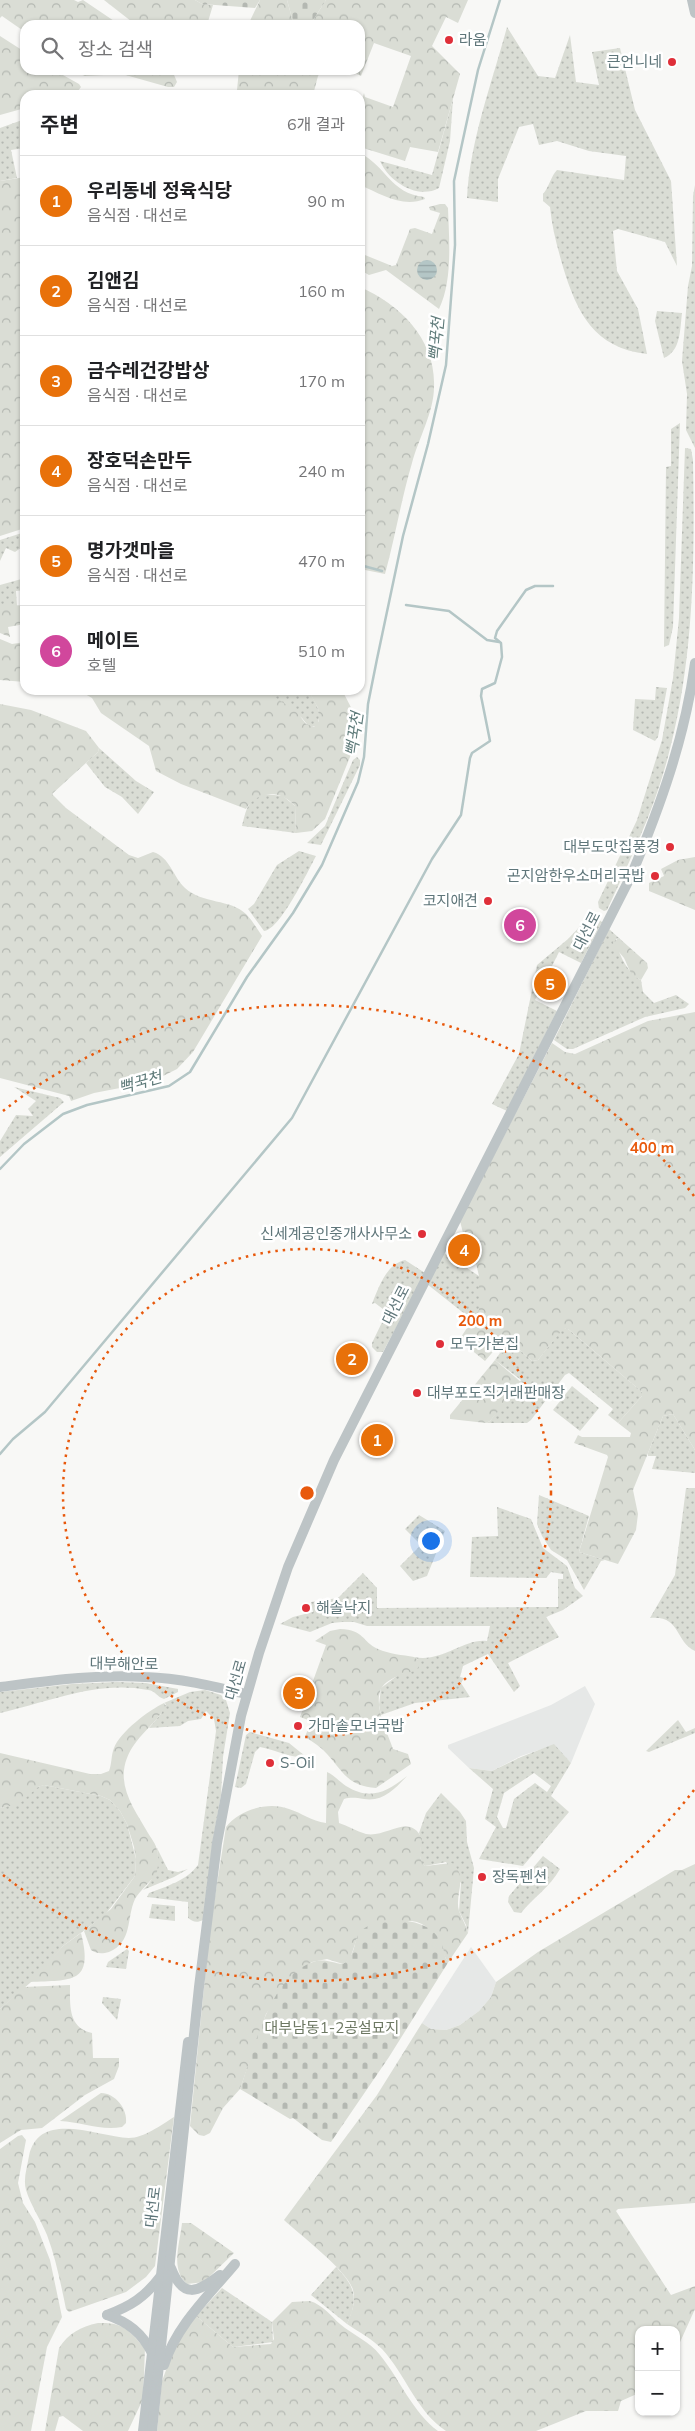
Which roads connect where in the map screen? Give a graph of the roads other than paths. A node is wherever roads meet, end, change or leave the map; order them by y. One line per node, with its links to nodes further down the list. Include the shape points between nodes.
1 (692, 0): 2 (street)
2 (695, 13)
3 (695, 662): 5 (street, 대선로, via 675,760 631,876 326,1477 288,1567)
4 (0, 1687): 5 (street, 대부해안로, via 99,1677 146,1676)
5 (246, 1694): 6 (street, 대선로, via 217,1843)
6 (199, 1987): 7 (street, 대선로); 8 (street, 대선로, via 179,2108)
7 (170, 2268): 10 (street, 대선로); 10 (street, via 183,2289 194,2290 208,2285 235,2264 179,2332)
8 (160, 2276): 9 (street, 대선로); 9 (street, via 134,2304 107,2315 122,2320 137,2331)
9 (152, 2353): 11 (street, 대선로)
10 (158, 2380): 12 (street, 대선로)
11 (143, 2431)
12 (152, 2431)

